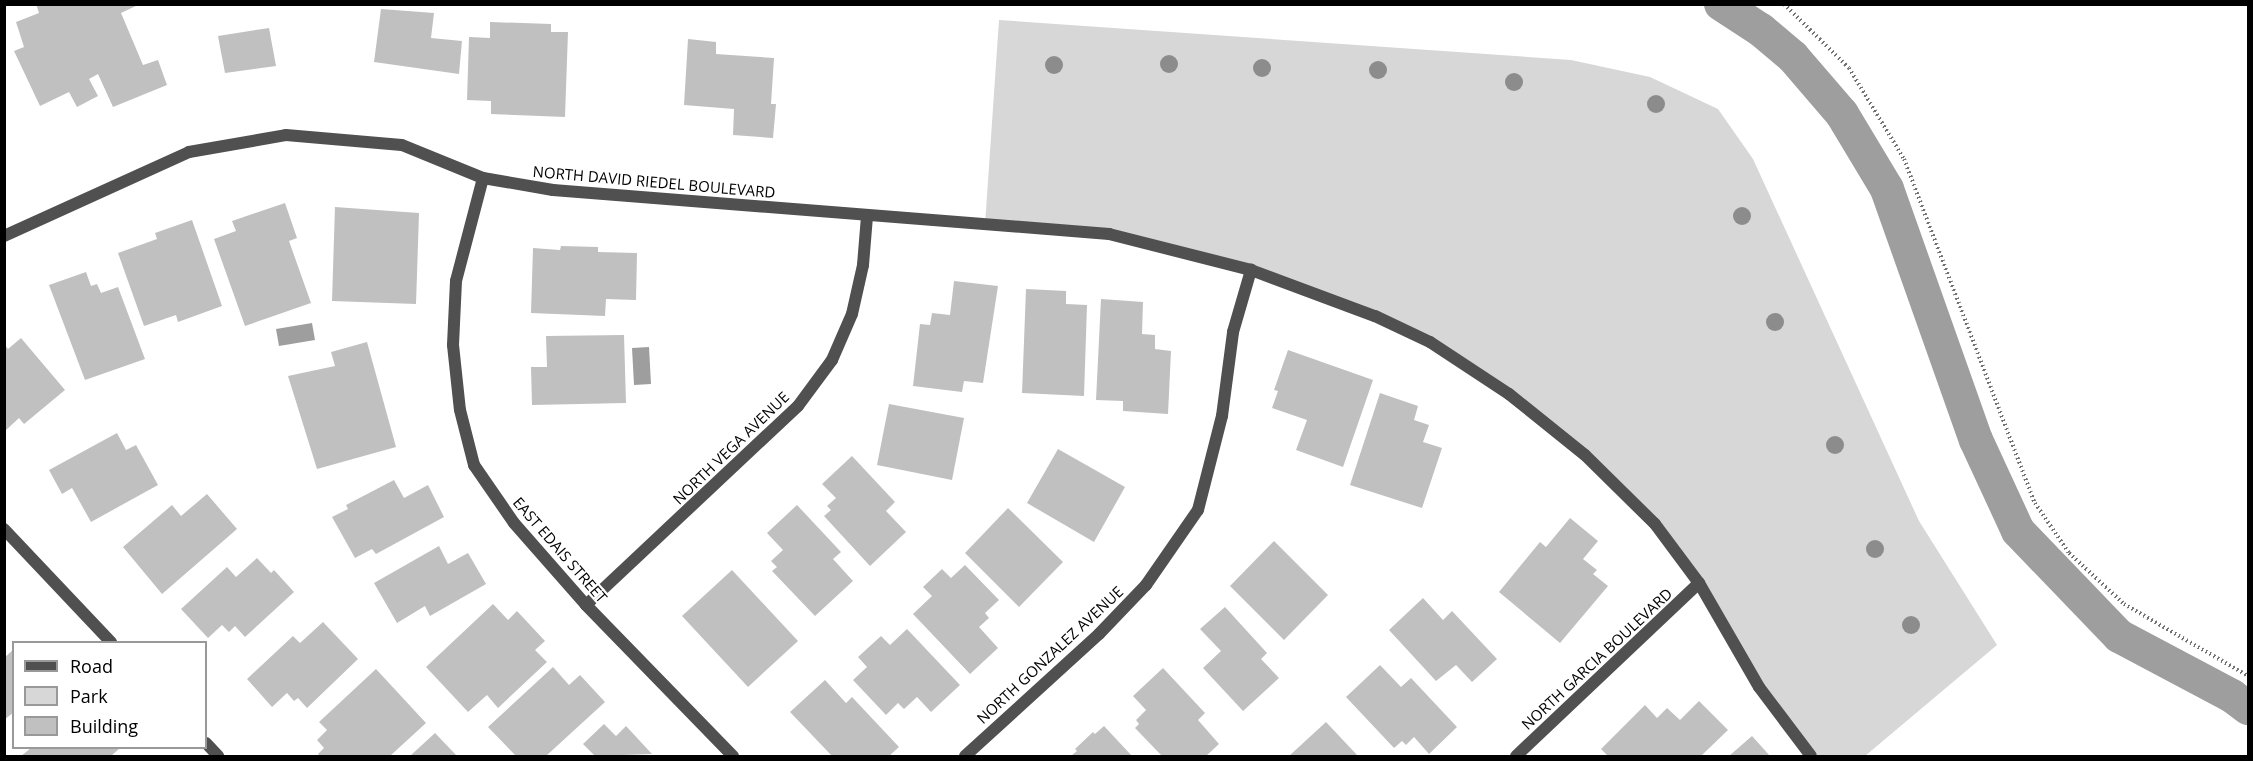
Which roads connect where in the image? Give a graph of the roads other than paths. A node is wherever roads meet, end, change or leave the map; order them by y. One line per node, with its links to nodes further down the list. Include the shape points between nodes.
1 (483, 178): 2 (street, NORTH DAVID RIEDEL BOULEVARD, via 553,190); 3 (street, NORTH DAVID RIEDEL BOULEVARD, via 402,145 286,135 189,152); 7 (street, EAST EDAIS STREET, via 456,281 453,345 460,410 474,465 514,523)
2 (867, 216): 4 (street, NORTH DAVID RIEDEL BOULEVARD, via 1109,234); 7 (street, NORTH VEGA AVENUE, via 863,265 852,314 831,360 798,406)
3 (4, 236)
4 (1251, 270): 6 (street, NORTH DAVID RIEDEL BOULEVARD, via 1375,316 1430,342 1509,394 1586,455 1655,524); 12 (street, NORTH GONZALEZ AVENUE, via 1233,332 1222,416 1198,510 1176,545 1130,602)
5 (4, 529): 8 (street)
6 (1699, 583): 13 (street, NORTH GARCIA BOULEVARD); 14 (street, NORTH DAVID RIEDEL BOULEVARD, via 1759,687)
7 (586, 605): 11 (street, EAST EDAIS STREET)
8 (110, 641)
9 (207, 744): 10 (street)
10 (218, 756)
11 (733, 756)
12 (964, 756)
13 (1516, 756)
14 (1811, 756)

